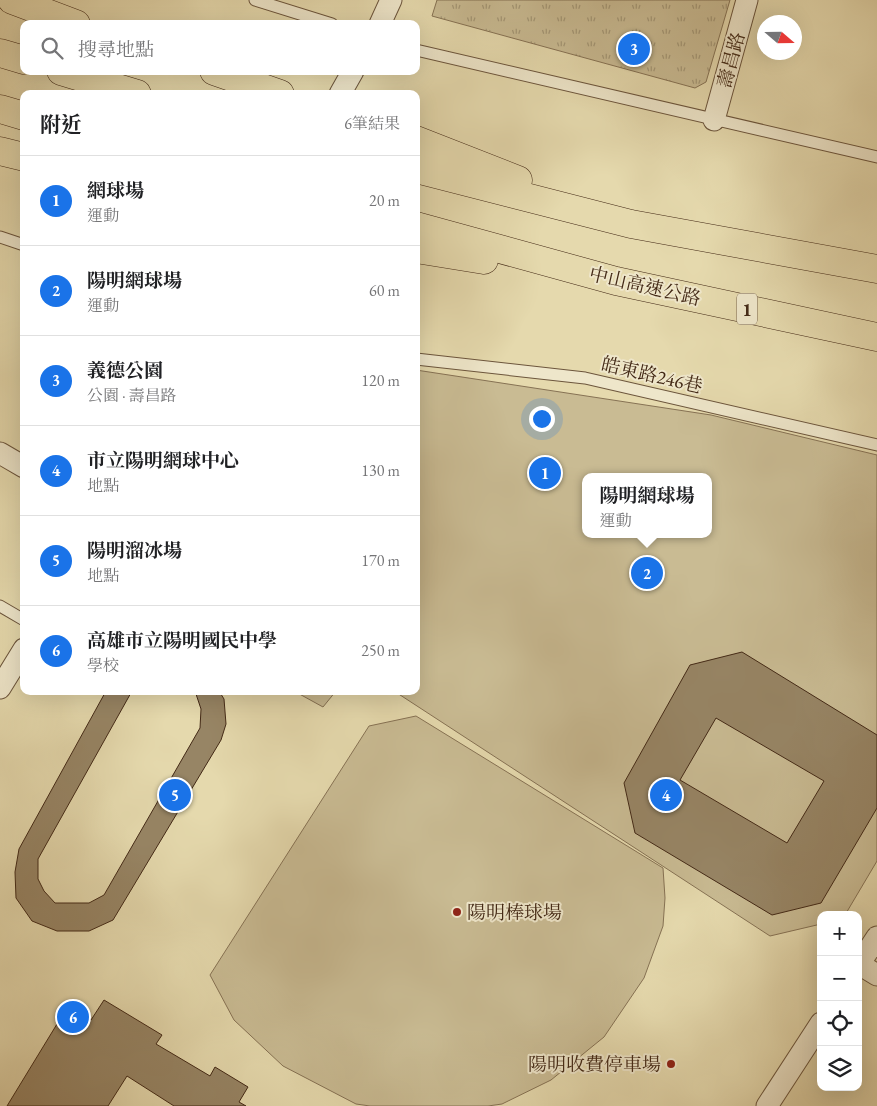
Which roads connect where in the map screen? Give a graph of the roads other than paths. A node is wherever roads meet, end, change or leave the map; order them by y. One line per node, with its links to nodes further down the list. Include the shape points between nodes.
1 (12, 0): 5 (highway)
2 (255, 0): 6 (lane)
3 (391, 0): 7 (street)
4 (747, 0): 19 (street, 壽昌路)
5 (65, 20)
6 (319, 20)
7 (382, 20)
8 (420, 51): 19 (lane)
9 (0, 53): 10 (highway)
10 (20, 59)
11 (74, 75): 14 (highway)
12 (226, 75): 15 (highway)
13 (351, 75): 16 (street)
14 (124, 90)
15 (269, 90)
16 (342, 90)
17 (0, 109): 18 (highway)
18 (20, 115)
19 (714, 120): 23 (lane)
20 (420, 142): 25 (highway)
21 (0, 151): 22 (highway)
22 (20, 156)
23 (877, 157)
24 (420, 170): 25 (highway)
25 (631, 224): 30 (highway)
26 (420, 227): 31 (highway, 中山高速公路 / 1)
27 (0, 237): 28 (lane)
28 (20, 244)
29 (420, 250): 31 (highway)
30 (877, 269)
31 (616, 281): 32 (highway, 中山高速公路 / 1)
32 (877, 337)
33 (420, 359): 34 (lane, 皓東路246巷, via 585,378)
34 (877, 445)
35 (0, 453): 36 (street)
36 (20, 465)
37 (0, 606): 38 (lane)
38 (20, 618)
39 (20, 656): 40 (street)
40 (0, 688)
41 (877, 937): 42 (street)
42 (865, 968)
43 (817, 1029): 44 (street)
44 (767, 1106)

